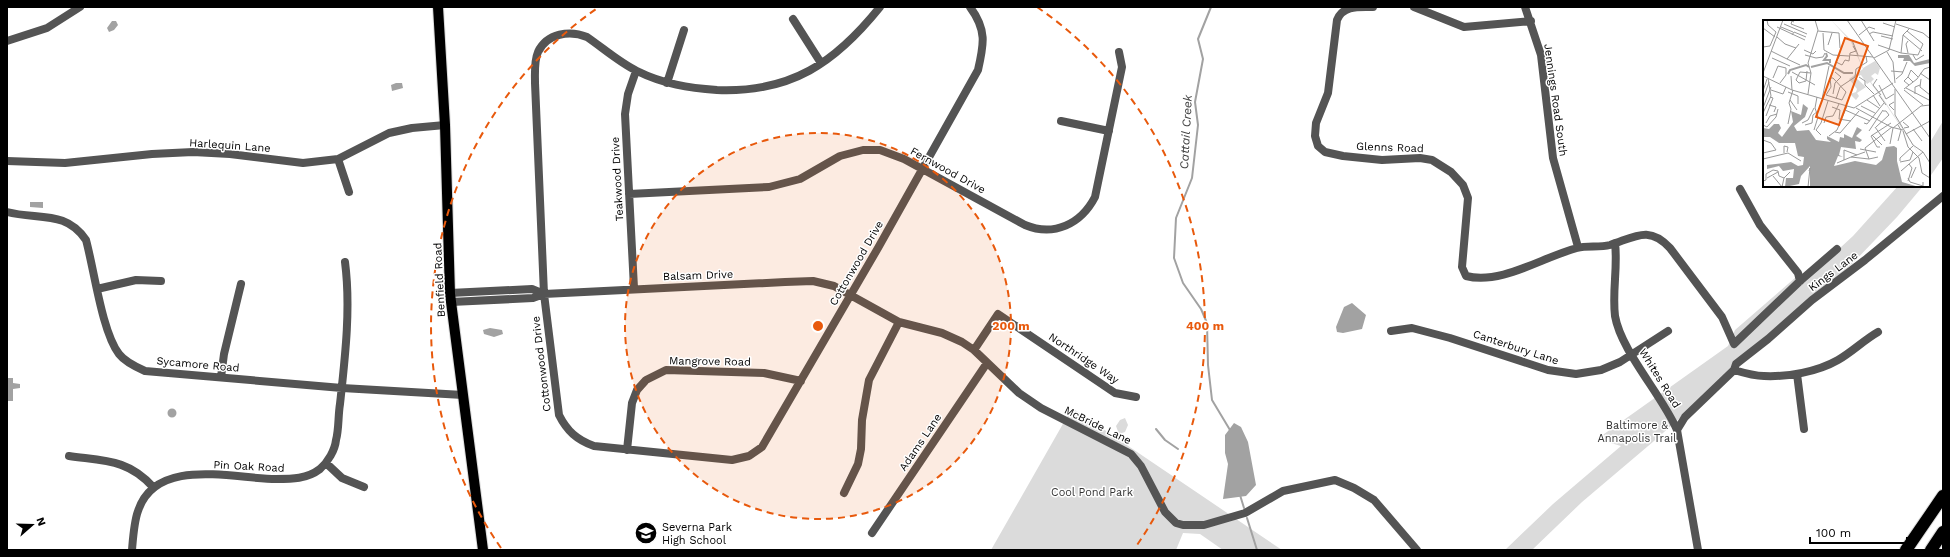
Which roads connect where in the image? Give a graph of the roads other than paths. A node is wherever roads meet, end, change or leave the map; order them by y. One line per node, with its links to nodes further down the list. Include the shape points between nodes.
1 (80, 7): 11 (street, via 47,28)
2 (438, 7): 17 (main road, Benfield Road)
3 (880, 7): 13 (street, Cottonwood Drive, via 858,34)
4 (970, 7): 21 (street, Cottonwood Drive, via 982,27 984,39 978,70)
5 (1373, 7): 28 (street, Glenns Road, via 1342,10 1339,14 1328,92 1316,123 1315,136 1318,146 1325,152 1343,156 1382,160 1432,160 1451,172 1463,185 1468,198 1462,267 1466,276 1474,278 1508,274)
6 (1414, 7): 9 (street, via 1464,28)
7 (1525, 7): 9 (street, Jennings Road South)
8 (793, 19): 13 (street)
9 (1531, 21): 28 (street, Jennings Road South, via 1541,55 1553,158)
10 (684, 30): 15 (street)
11 (7, 41)
12 (1119, 52): 18 (street, Fernwood Drive, via 1122,67)
13 (821, 63): 15 (street, Cottonwood Drive, via 792,79 756,89 698,89)
14 (636, 71): 15 (street, Cottonwood Drive); 24 (street, Teakwood Drive, via 628,94 625,114); 36 (street, Cottonwood Drive, via 587,37 570,32 547,41 538,52 535,84)
15 (667, 82)
16 (1060, 121): 18 (street)
17 (445, 125): 19 (street, Harlequin Lane, via 389,133); 38 (main road, Benfield Road)
18 (1109, 132): 21 (street, Fernwood Drive, via 1092,203 1085,214 1074,222 1054,230 1038,230 1025,225)
19 (338, 159): 20 (street, Harlequin Lane, via 303,163 193,152 65,163); 23 (street)
20 (7, 162)
21 (924, 169): 24 (street, Fernwood Drive, via 894,154 880,150 863,150 840,156 800,179 769,187); 37 (street, Cottonwood Drive)
22 (1740, 189): 32 (street, via 1760,225 1798,273)
23 (349, 192)
24 (629, 194): 34 (street, Teakwood Drive)
25 (1943, 196): 46 (street, Kings Lane, via 1812,300)
26 (7, 212): 35 (street, Sycamore Road, via 62,219 73,226 86,240)
27 (1615, 243): 28 (street); 32 (street, via 1643,234 1657,236 1663,240 1722,317 1734,344); 44 (street, Whites Road, via 1616,317 1623,339)
28 (1578, 247)
29 (1837, 249): 32 (street)
30 (345, 262): 50 (street, via 348,300)
31 (161, 281): 35 (street, via 136,280)
32 (1800, 281)
33 (242, 284): 48 (street, via 224,354)
34 (634, 288): 36 (street, Balsam Drive); 37 (street, Balsam Drive, via 813,281 834,286)
35 (98, 289): 48 (street, Sycamore Road, via 108,330 118,353 134,366 145,371)
36 (544, 294): 38 (street, Balsam Drive, via 533,298); 55 (street, Cottonwood Drive, via 556,406 562,423 575,437 586,443)
37 (851, 296): 39 (street, McBride Lane); 49 (street, Cottonwood Drive)
38 (451, 297): 51 (main road, Benfield Road)
39 (898, 322): 43 (street, McBride Lane, via 942,333); 60 (street, via 869,380 858,464)
40 (1391, 331): 44 (street, Canterbury Lane, via 1412,328 1561,373 1595,372)
41 (1668, 331): 44 (street, Canterbury Lane)
42 (1878, 332): 47 (street, via 1863,340 1838,360 1818,369)
43 (974, 350): 45 (street, McBride Lane); 52 (street, Northridge Way, via 998,314 1114,392)
44 (1632, 354): 53 (street, Whites Road)
45 (987, 362): 63 (street, Adams Lane); 66 (street, McBride Lane, via 1013,388 1041,408 1131,454 1141,466 1165,512 1176,523 1204,525 1245,513 1283,490 1335,480 1374,500)
46 (1735, 367): 47 (street, via 1765,376); 53 (street, Kings Lane, via 1686,417)
47 (1797, 374): 54 (street)
48 (221, 377): 50 (street, Sycamore Road)
49 (801, 381): 55 (street, Cottonwood Drive, via 762,447 749,456 732,460); 55 (street, Mangrove Road, via 764,373 666,370 646,380 637,390 632,403)
50 (342, 388): 51 (street, Sycamore Road); 57 (street, via 336,442)
51 (463, 395): 65 (main road, Benfield Road)
52 (1136, 397)
53 (1677, 430): 67 (street, Whites Road)
54 (1804, 430)
55 (627, 450)
56 (69, 456): 58 (street, via 128,467 139,473)
57 (326, 463): 58 (street, Pin Oak Road, via 298,479 187,475 168,479); 59 (street, via 342,478)
58 (153, 487): 64 (street, via 138,510)
59 (364, 487)
60 (844, 494)
61 (1943, 496): 68 (highway)
62 (1943, 532): 69 (highway)
63 (872, 533)
64 (132, 550)
65 (483, 550)
66 (1417, 550)
67 (1698, 550)
68 (1906, 550)
69 (1931, 550)

